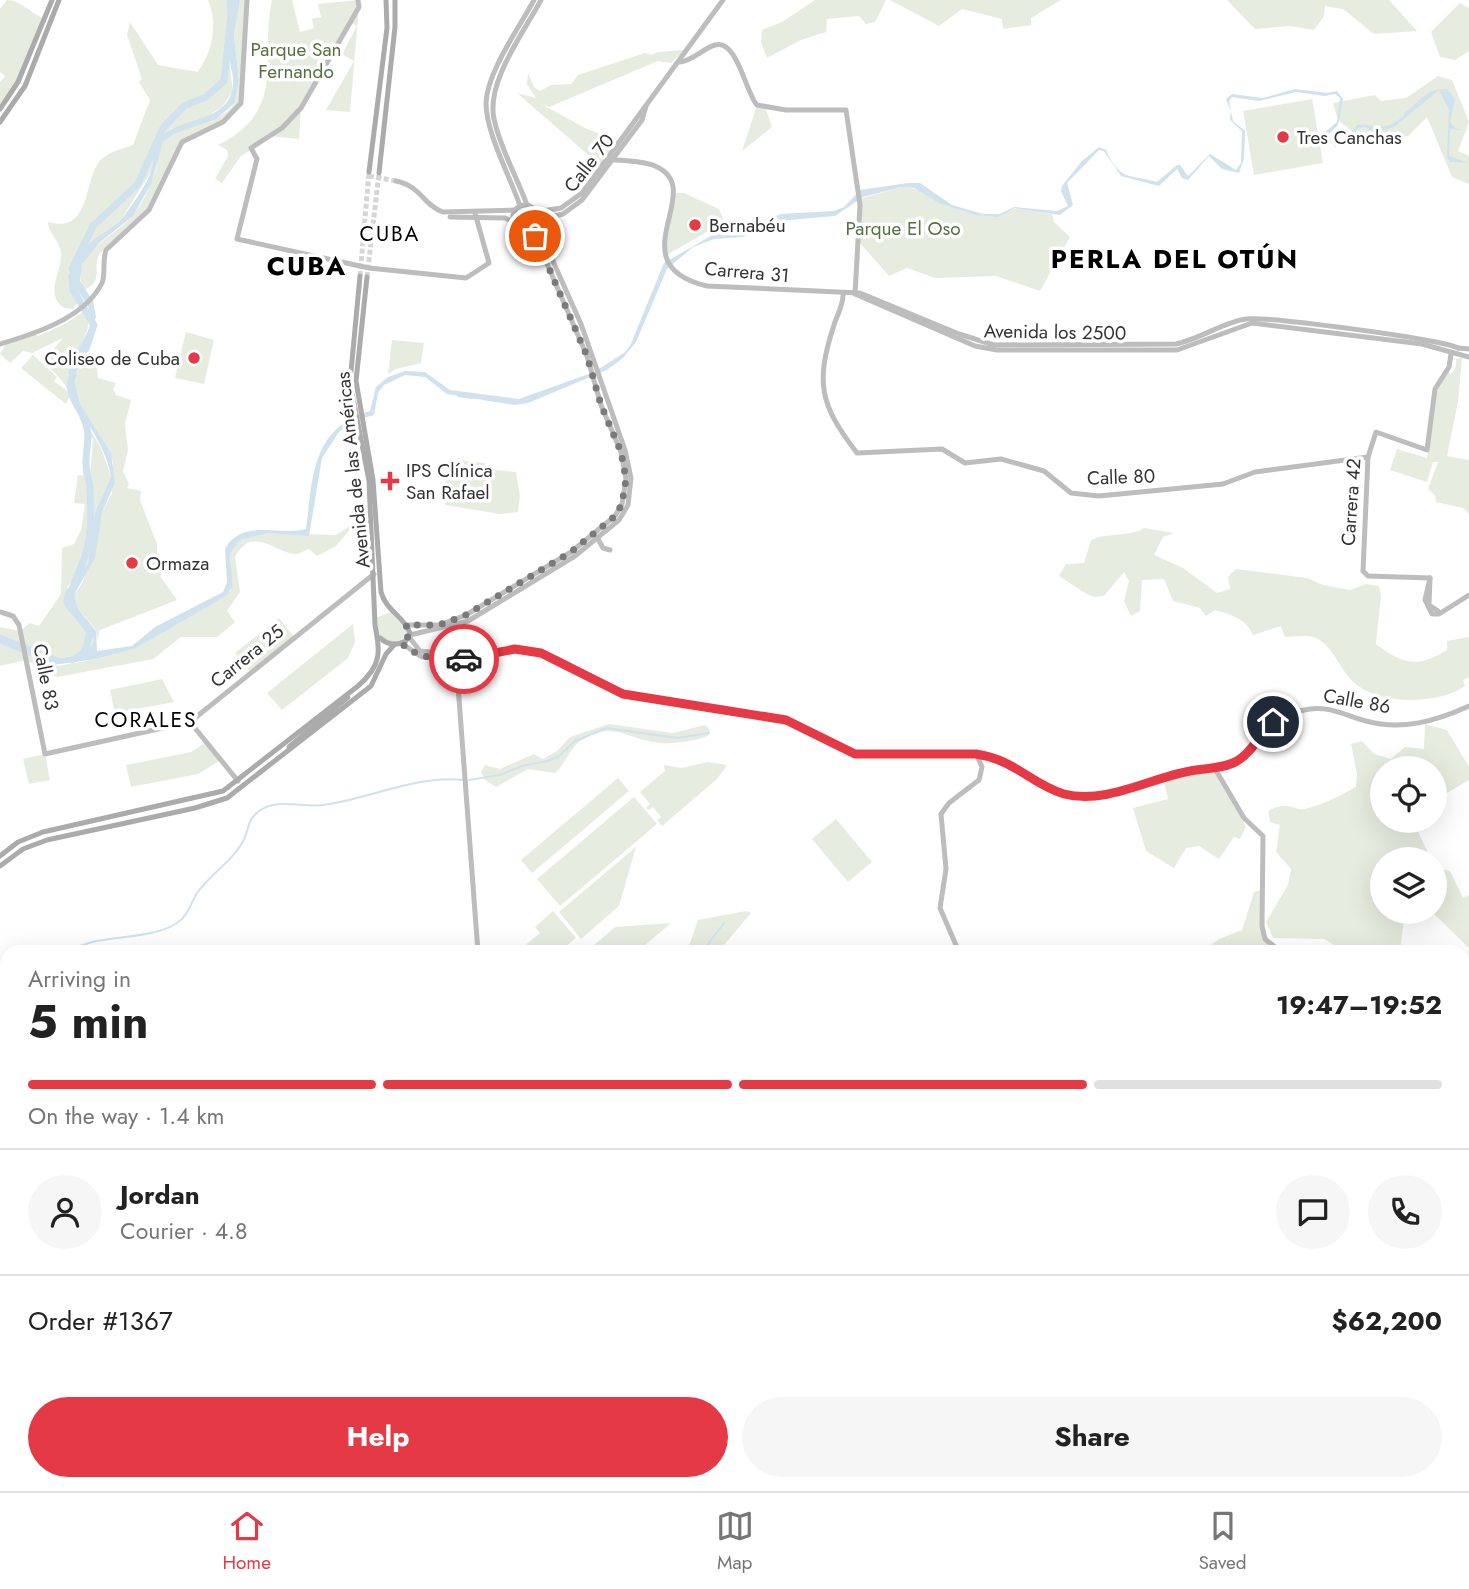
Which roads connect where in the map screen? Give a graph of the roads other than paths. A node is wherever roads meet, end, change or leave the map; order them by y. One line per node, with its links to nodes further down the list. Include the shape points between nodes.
1 (52, 0): 11 (main road, via 23,72)
2 (59, 0): 12 (main road, via 25,86)
3 (247, 0): 30 (main road, via 241,103 223,122 182,142 149,210 104,256 103,280 91,296 62,321)
4 (386, 0): 14 (main road, via 387,28)
5 (395, 0): 15 (main road)
6 (534, 0): 18 (main road, via 492,78 486,104)
7 (541, 0): 18 (main road, via 500,74 492,104)
8 (723, 0): 10 (main road, Calle 70)
9 (359, 3): 20 (main road, via 301,108 282,128 251,148 257,159 237,239 327,260 466,278 489,263)
10 (680, 62): 13 (main road, Calle 70); 29 (main road, via 723,45 757,105 846,110 860,205 862,251)
11 (0, 109)
12 (0, 122)
13 (610, 160): 16 (main road, Calle 70); 28 (main road, Carrera 31, via 653,165 670,179 674,193 663,244 665,256 689,282)
14 (369, 172)
15 (379, 173)
16 (599, 174): 19 (main road, Calle 70, via 570,204 552,212); 22 (main road, Calle 70, via 572,209)
17 (396, 180): 20 (main road, via 413,186 443,212)
18 (520, 207): 19 (main road); 20 (main road); 23 (main road)
19 (536, 212): 24 (main road)
20 (474, 215): 21 (main road); 23 (main road)
21 (450, 217)
22 (553, 217): 24 (main road, Calle 70); 26 (main road)
23 (513, 222): 25 (main road)
24 (537, 222): 25 (main road); 26 (main road)
25 (528, 230): 34 (main road)
26 (543, 237): 34 (main road, via 584,323)
27 (363, 277): 36 (main road, Avenida de las Américas, via 350,372)
28 (843, 293): 29 (main road, Carrera 31); 37 (main road, Calle 80, via 824,359 822,394 857,453 942,449 965,463 1003,460 1044,471 1071,493 1099,496 1223,484 1264,471)
29 (855, 293): 32 (main road, Avenida los 2500, via 994,345 1176,344 1245,318 1393,335)
30 (0, 344)
31 (1469, 349): 32 (main road, Avenida los 2500)
32 (1453, 352): 33 (main road, Avenida los 2500); 37 (main road, Carrera 42, via 1435,389 1427,450 1377,432)
33 (1469, 357)
34 (592, 364): 35 (main road)
35 (597, 382): 38 (main road, via 625,450 631,478 631,495 623,515); 46 (main road, via 625,464 625,495 617,514 571,552 466,615 439,625)
36 (361, 426): 40 (main road, Avenida de las Américas); 43 (main road, Avenida de las Américas, via 373,480 381,592)
37 (1368, 457): 41 (main road, Carrera 42, via 1364,574 1430,578 1430,608 1436,612)
38 (598, 539): 39 (main road); 45 (main road)
39 (610, 550)
40 (374, 574): 44 (main road, Avenida de las Américas); 57 (main road, Carrera 25)
41 (1469, 596)
42 (3, 612): 59 (main road, Calle 83, via 16,620 21,634)
43 (393, 613): 44 (main road, via 382,613); 46 (main road)
44 (374, 622): 49 (main road, Avenida de las Américas)
45 (464, 623): 47 (main road); 54 (main road)
46 (406, 625): 48 (main road)
47 (424, 632): 48 (main road); 51 (main road, via 417,642)
48 (410, 636): 50 (main road); 51 (main road)
49 (380, 638): 50 (main road); 55 (main road, via 373,669)
50 (398, 644): 52 (main road, via 422,657); 58 (main road, via 386,654 371,685)
51 (420, 650): 52 (main road)
52 (449, 656): 53 (main road, bridge); 54 (main road, bridge)
53 (464, 657): 54 (main road, bridge); 60 (main road, Calle 86, via 515,649 541,653 623,694 786,720 850,752)
54 (456, 659): 65 (main road)
55 (353, 690): 58 (main road); 62 (main road)
56 (1469, 706): 61 (main road, Calle 86, via 1422,724 1365,721 1317,708 1301,710 1273,722 1239,760)
57 (190, 722): 59 (main road, Carrera 25); 62 (main road)
58 (286, 753): 64 (main road, via 227,798 47,840 23,849)
59 (45, 754)
60 (976, 754): 61 (main road, Calle 86, via 1010,763 1053,790 1070,795 1126,790); 66 (main road, via 982,767 979,780 948,803 940,824 946,869 940,908)
61 (1214, 767): 67 (main road, via 1244,818 1263,836 1265,939)
62 (238, 781): 63 (main road, via 209,796 34,834)
63 (0, 856)
64 (0, 866)
65 (477, 945)
66 (957, 945)
67 (1272, 945)

